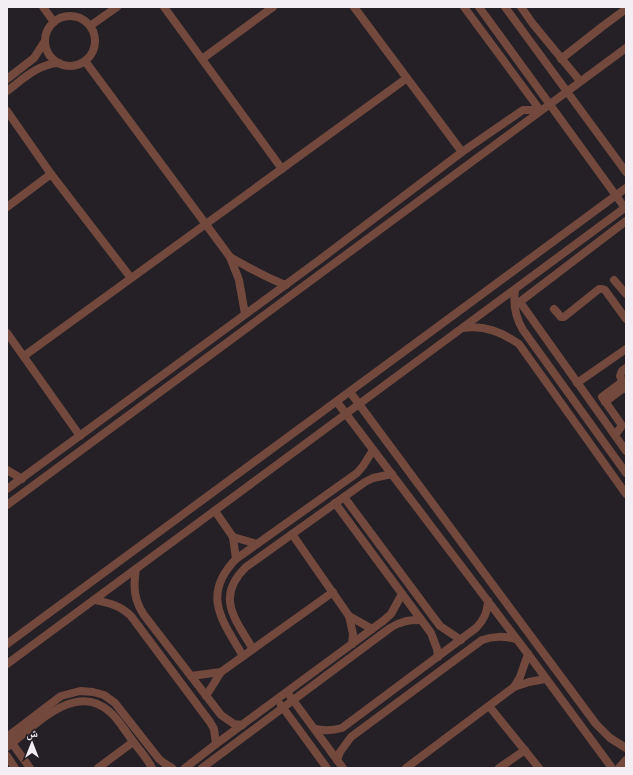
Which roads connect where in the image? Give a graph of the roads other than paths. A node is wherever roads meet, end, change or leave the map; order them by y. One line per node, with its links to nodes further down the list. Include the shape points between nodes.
1 (43, 7): 11 (street)
2 (116, 7): 12 (street)
3 (164, 7): 15 (street)
4 (273, 7): 15 (street)
5 (354, 7): 19 (street)
6 (464, 7): 25 (street)
7 (479, 7): 24 (street)
8 (505, 7): 23 (street)
9 (521, 7): 16 (street)
10 (626, 10): 16 (street)
11 (54, 22): 12 (street, via 66,16 73,16); 13 (street)
12 (90, 26): 17 (street, via 95,42 92,53)
13 (45, 41): 18 (street, via 49,54); 20 (street, via 34,58)
14 (626, 48): 21 (street)
15 (202, 59): 28 (street)
16 (561, 59): 21 (street)
17 (85, 61): 18 (street, via 72,66); 36 (street)
18 (59, 63): 22 (street, via 40,67)
19 (407, 78): 27 (street); 28 (street)
20 (7, 79)
21 (580, 82): 23 (street)
22 (7, 91)
23 (567, 91): 24 (street); 29 (street)
24 (549, 104): 25 (street); 32 (street)
25 (540, 110): 27 (street, via 523,110); 73 (street)
26 (7, 111): 30 (street)
27 (462, 152): 40 (street)
28 (282, 169): 36 (street)
29 (626, 172)
30 (51, 174): 33 (street); 38 (street)
31 (626, 188): 32 (street)
32 (616, 196): 34 (street); 57 (street)
33 (7, 207)
34 (626, 208): 41 (street)
35 (626, 221): 43 (street)
36 (206, 224): 37 (street); 38 (street)
37 (230, 257): 40 (street); 45 (street, via 239,280)
38 (132, 278): 52 (street)
39 (614, 280): 42 (street)
40 (286, 284): 45 (street)
41 (515, 290): 43 (street); 47 (street)
42 (626, 294)
43 (517, 304): 49 (street, via 519,323); 55 (street)
44 (554, 308): 46 (street, via 561,317 564,317 602,289)
45 (245, 314): 62 (street)
46 (626, 319)
47 (462, 328): 50 (street, via 488,328); 59 (street)
48 (7, 333): 52 (street)
49 (528, 337): 50 (street); 66 (street)
50 (519, 344): 70 (street)
51 (626, 349): 53 (street)
52 (24, 356): 62 (street)
53 (613, 358): 54 (street); 55 (street)
54 (624, 369): 56 (street, via 620,376)
55 (577, 383): 61 (street)
56 (624, 386): 61 (street, via 602,397 621,424)
57 (350, 392): 58 (street); 59 (street)
58 (337, 402): 60 (street); 91 (street)
59 (359, 405): 60 (street); 117 (street, via 596,724 610,738)
60 (346, 414): 63 (street); 74 (street)
61 (615, 435): 64 (street)
62 (80, 436): 68 (street)
63 (373, 450): 67 (street); 77 (street, via 357,473)
64 (626, 451)
65 (7, 470): 68 (street)
66 (626, 473)
67 (392, 474): 71 (street, via 373,478); 83 (street)
68 (22, 479): 69 (street)
69 (7, 489)
70 (626, 494)
71 (344, 497): 72 (street); 86 (street)
72 (335, 503): 75 (street); 81 (street)
73 (7, 505)
74 (215, 511): 76 (street); 79 (street)
75 (292, 534): 80 (street); 93 (street, via 246,567 231,585 231,609)
76 (233, 537): 77 (street); 78 (street)
77 (257, 544): 78 (street)
78 (236, 559): 95 (street, via 220,581 217,596 222,618)
79 (136, 569): 82 (street); 99 (street, via 134,591 139,608)
80 (333, 592): 84 (street); 93 (street)
81 (402, 594): 85 (street); 87 (street, via 391,614)
82 (94, 600): 97 (street); 111 (street, via 114,604 126,611)
83 (488, 601): 89 (street); 90 (street, via 483,621)
84 (349, 616): 87 (street); 92 (street, via 353,634)
85 (421, 620): 88 (street); 107 (street, via 409,620 394,625)
86 (440, 626): 88 (street); 90 (street)
87 (372, 629): 92 (street)
88 (431, 633): 96 (street)
89 (516, 639): 94 (street); 106 (street, via 493,636 482,640)
90 (461, 640): 96 (street)
91 (7, 644)
92 (352, 644): 103 (street)
93 (253, 649): 95 (street)
94 (528, 654): 100 (street); 101 (street)
95 (243, 656): 98 (street)
96 (438, 657): 102 (street)
97 (7, 664)
98 (220, 672): 99 (street); 104 (street)
99 (191, 676): 104 (street)
100 (545, 679): 101 (street); 135 (street)
101 (514, 688): 108 (street)
102 (395, 689): 106 (street); 113 (street, via 342,728 324,731)
103 (287, 692): 105 (street); 107 (street)
104 (206, 696): 110 (street)
105 (277, 699): 109 (street); 112 (street)
106 (403, 699): 121 (street, via 351,737)
107 (293, 700): 109 (street); 113 (street)
108 (489, 706): 118 (street); 132 (street)
109 (283, 708): 129 (street); 130 (street)
110 (215, 709): 111 (street); 112 (street, via 227,720)
111 (206, 716): 116 (street, via 214,729)
112 (242, 725): 116 (street)
113 (314, 729): 121 (street)
114 (8, 741): 115 (street, via 63,705 87,701 109,710); 120 (street, via 61,696 80,691 93,692 104,695 115,703); 125 (street)
115 (133, 742): 123 (street); 126 (street)
116 (216, 744): 128 (street)
117 (626, 748)
118 (525, 750): 133 (street); 134 (street)
119 (7, 756): 124 (street)
120 (159, 758): 123 (street, via 158,765); 127 (street)
121 (337, 760): 131 (street)
122 (626, 760): 136 (street)
123 (151, 766)
124 (15, 768)
125 (30, 768)
126 (98, 768)
127 (172, 768)
128 (185, 768)
129 (202, 768)
130 (327, 768)
131 (342, 768)
132 (406, 768)
133 (499, 768)
134 (539, 768)
135 (612, 768)
136 (619, 768)

